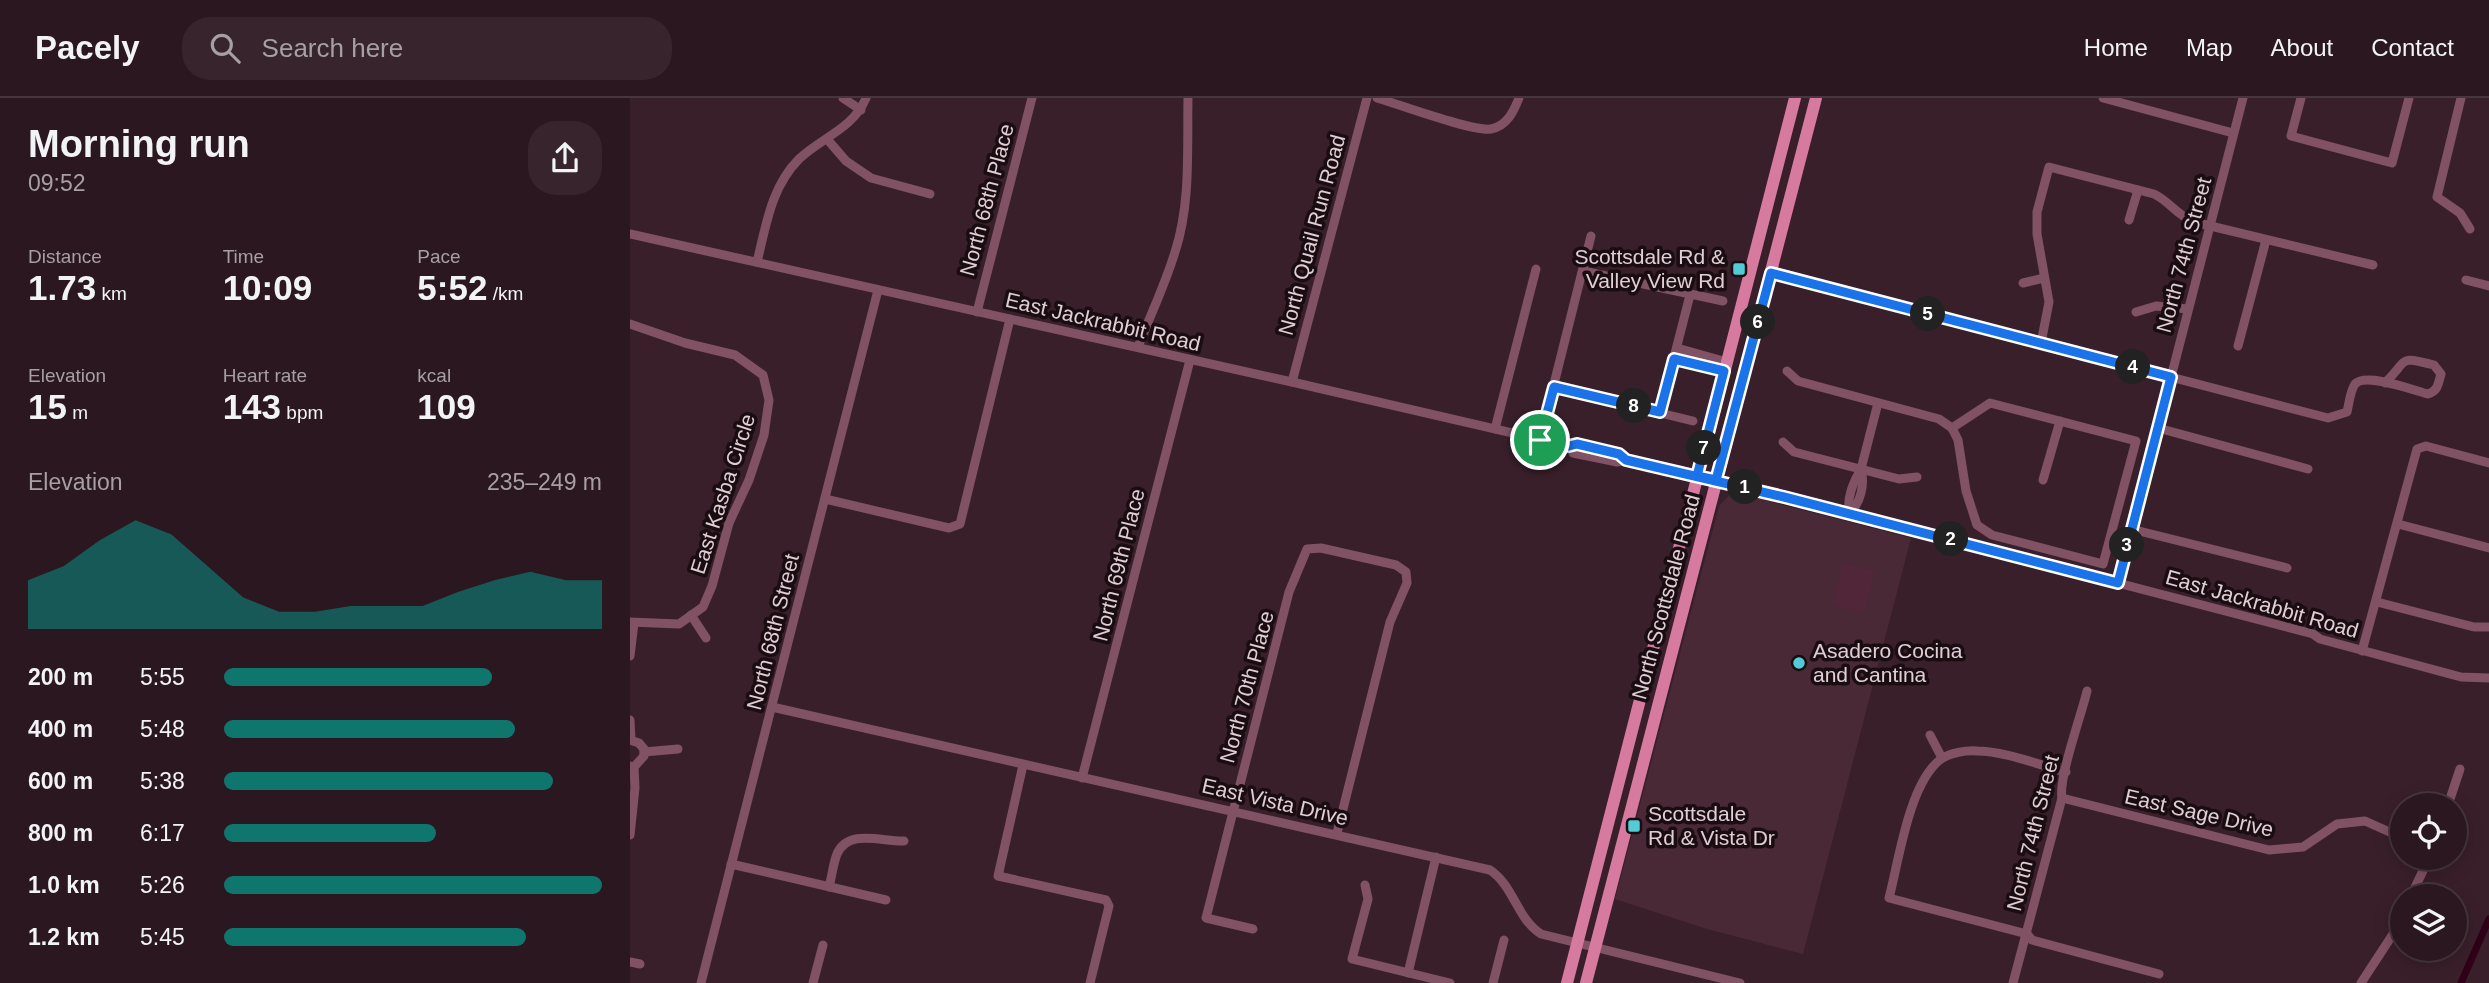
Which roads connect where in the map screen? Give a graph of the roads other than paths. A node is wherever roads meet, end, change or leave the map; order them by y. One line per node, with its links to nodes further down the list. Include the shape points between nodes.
1 (842, 98): 15 (street)
2 (866, 98): 15 (street)
3 (1032, 98): 39 (street, North 68th Place)
4 (1188, 98): 45 (street, via 1182,219 1175,251)
5 (1367, 98): 52 (street, North Quail Run Road)
6 (1377, 98): 7 (street, via 1491,129 1509,120)
7 (1519, 98)
8 (1795, 98): 49 (main road, North Scottsdale Road)
9 (1816, 98): 30 (main road, North Scottsdale Road)
10 (2243, 98): 16 (street, North 74th Street)
11 (2301, 98): 12 (street, via 2291,136 2392,163)
12 (2409, 98)
13 (2461, 98): 22 (street, via 2437,197 2460,213)
14 (2108, 99): 16 (street)
15 (861, 110): 17 (street)
16 (2233, 133): 21 (street, North 74th Street)
17 (827, 139): 19 (street, via 846,161 871,178); 26 (street, via 799,159 783,179 772,200)
18 (2138, 190): 20 (street); 21 (street, via 2161,197 2185,218); 31 (street, via 2049,167 2037,212)
19 (930, 194)
20 (2129, 220)
21 (2210, 226): 25 (street); 38 (street, North 74th Street)
22 (2470, 229)
23 (630, 234): 26 (street, East Jackrabbit Road)
24 (1591, 236): 29 (street)
25 (2266, 240): 27 (street); 44 (street)
26 (757, 262): 35 (street, East Jackrabbit Road)
27 (2373, 265)
28 (1536, 270): 61 (street)
29 (1583, 271): 36 (street); 54 (street)
30 (1771, 273): 43 (street); 69 (main road, North Scottsdale Road)
31 (2044, 278): 33 (street); 43 (street, via 2049,302)
32 (2466, 280): 34 (street)
33 (2023, 284)
34 (2489, 286)
35 (878, 290): 39 (street, East Jackrabbit Road); 71 (street, North 68th Street)
36 (1690, 295): 37 (street); 46 (street)
37 (1723, 302)
38 (2188, 309): 40 (street, via 2156,306); 51 (street, North 74th Street)
39 (977, 312): 41 (street, East Jackrabbit Road)
40 (2136, 312)
41 (1010, 319): 45 (street, East Jackrabbit Road); 71 (street, via 960,524 949,528)
42 (630, 324): 79 (street, East Kasba Circle, via 735,355 763,376 769,400 764,435 729,523 712,586 703,607)
43 (2041, 343): 51 (street)
44 (2238, 346)
45 (1138, 347): 48 (street, East Jackrabbit Road)
46 (1677, 348): 47 (street); 49 (street)
47 (1674, 359): 49 (street); 56 (street)
48 (1190, 360): 52 (street, East Jackrabbit Road); 102 (street, North 69th Place)
49 (1725, 366): 67 (main road, North Scottsdale Road)
50 (1787, 371): 55 (street, via 1798,381)
51 (2171, 377): 53 (street, via 2328,418 2347,412 2361,380); 60 (street, North 74th Street)
52 (1292, 382): 61 (street, East Jackrabbit Road)
53 (2385, 383): 53 (street, via 2428,394 2438,387 2441,374 2434,365 2404,360)
54 (1554, 387): 56 (street); 62 (street)
55 (1878, 403): 59 (street, via 1939,419); 66 (street)
56 (1660, 412): 57 (street)
57 (1693, 421)
58 (2060, 421): 59 (street, via 1990,403); 59 (street, via 2136,441 2103,564 1992,535 1978,525); 70 (street)
59 (1952, 428)
60 (2158, 428): 65 (street); 74 (street, North 74th Street)
61 (1495, 429): 62 (street, East Jackrabbit Road)
62 (1540, 440): 67 (street, East Jackrabbit Road, via 1569,446 1573,453)
63 (1783, 442): 66 (street, via 1794,452)
64 (2489, 463): 73 (street, via 2419,447)
65 (2308, 468)
66 (1861, 469): 68 (street, via 1899,479); 72 (street, via 1861,489)
67 (1697, 476): 69 (street, East Jackrabbit Road); 83 (main road, North Scottsdale Road)
68 (1917, 477)
69 (1716, 480): 72 (street, East Jackrabbit Road); 84 (main road, North Scottsdale Road)
70 (2043, 480)
71 (825, 499): 91 (street, North 68th Street)
72 (1849, 514): 77 (street, East Jackrabbit Road)
73 (2398, 524): 75 (street); 78 (street)
74 (2131, 529): 76 (street); 77 (street, North 74th Street)
75 (2489, 548)
76 (2287, 568)
77 (2118, 583): 85 (street, East Jackrabbit Road)
78 (2376, 601): 81 (street); 85 (street)
79 (691, 615): 80 (street, via 679,624); 82 (street)
80 (632, 623): 86 (street)
81 (2488, 627)
82 (706, 638)
83 (1654, 640): 84 (main road); 88 (main road, North Scottsdale Road)
84 (1674, 646): 90 (main road, North Scottsdale Road)
85 (2362, 651): 87 (street, East Jackrabbit Road)
86 (630, 656)
87 (2485, 679)
88 (1641, 691): 90 (main road); 119 (main road, North Scottsdale Road)
89 (2087, 691): 101 (street, North 74th Street)
90 (1660, 698): 121 (main road, North Scottsdale Road)
91 (772, 706): 98 (street, East Vista Drive); 111 (street, North 68th Street)
92 (630, 720): 94 (street)
93 (1930, 735): 97 (street)
94 (631, 740): 96 (street)
95 (678, 749): 96 (street)
96 (644, 752): 99 (street, via 643,761)
97 (1942, 758): 101 (street, via 1980,750); 116 (street, via 1921,783 1889,898)
98 (1023, 765): 102 (street, East Vista Drive); 126 (street, via 998,876 1106,900 1109,906)
99 (632, 767): 108 (street, via 635,788)
100 (2460, 769): 103 (street)
101 (2066, 772): 104 (street, North 74th Street)
102 (1083, 778): 105 (street, East Vista Drive)
103 (2452, 793)
104 (2063, 798): 106 (street, East Sage Drive, via 2269,850 2303,847 2337,824 2365,821); 116 (street, North 74th Street)
105 (1233, 810): 107 (street, East Vista Drive); 107 (street, North 70th Place, via 1289,592 1307,549 1321,548 1396,565 1406,572 1407,583 1390,622); 115 (street, North 70th Place, via 1206,918)
106 (2390, 832)
107 (1336, 833): 110 (street, East Vista Drive)
108 (630, 835)
109 (904, 841): 113 (street, via 866,837 843,845)
110 (1436, 857): 119 (street, East Vista Drive, via 1490,870 1501,878 1531,927); 122 (street)
111 (732, 864): 113 (street); 124 (street, North 68th Street)
112 (1365, 885): 122 (street, via 1368,899 1352,959)
113 (829, 887): 114 (street)
114 (886, 900)
115 (1253, 929)
116 (2027, 934): 123 (street, via 2032,940); 132 (street, North 74th Street)
117 (2390, 939): 133 (street)
118 (1504, 940): 128 (street)
119 (1576, 944): 121 (street, East Vista Drive); 129 (main road, North Scottsdale Road)
120 (823, 945): 125 (street)
121 (1595, 948): 130 (main road, North Scottsdale Road); 131 (street, East Vista Drive)
122 (1408, 973): 127 (street)
123 (2159, 974)
124 (701, 983)
125 (813, 983)
126 (1090, 983)
127 (1450, 983)
128 (1493, 983)
129 (1567, 983)
130 (1586, 983)
131 (1740, 983)
132 (2013, 983)
133 (2361, 983)

